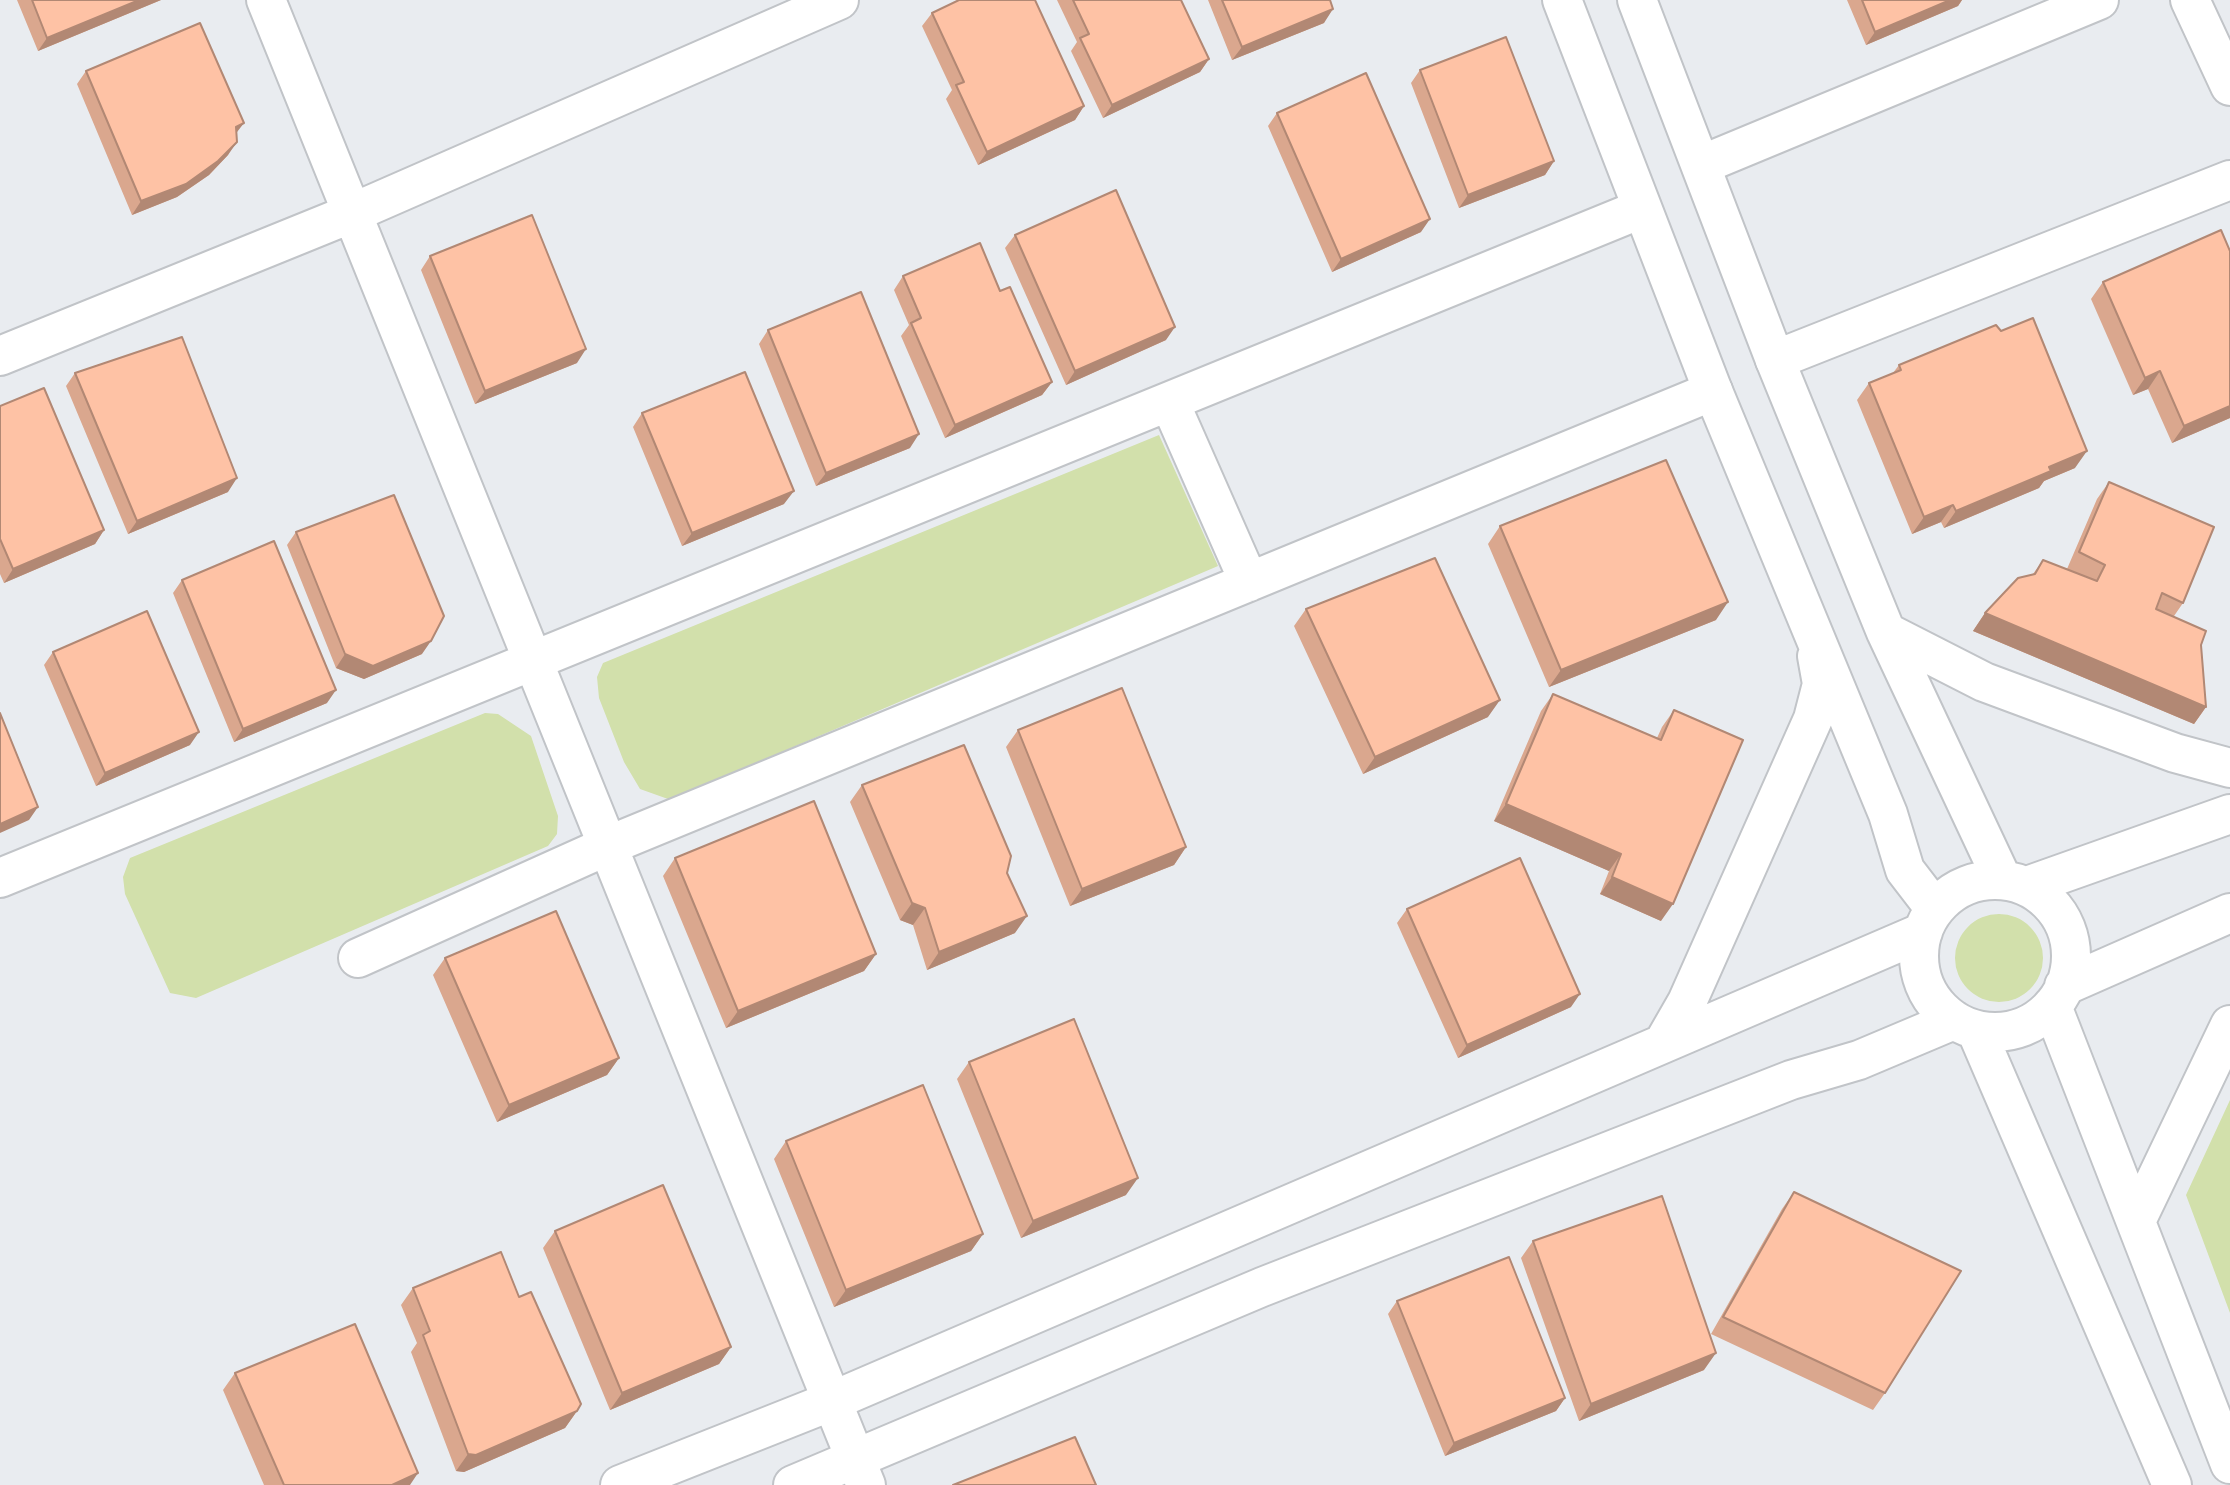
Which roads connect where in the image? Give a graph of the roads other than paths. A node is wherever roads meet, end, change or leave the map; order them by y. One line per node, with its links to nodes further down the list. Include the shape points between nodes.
1 (266, 0): 11 (street)
2 (839, 0): 11 (street)
3 (1562, 0): 10 (street)
4 (1637, 0): 8 (street)
5 (2099, 0): 8 (street)
6 (2190, 0): 7 (street)
7 (2230, 86)
8 (1700, 165): 13 (street)
9 (2230, 180): 13 (street)
10 (1641, 209): 14 (street); 15 (street)
11 (350, 214): 12 (street); 19 (street)
12 (0, 356)
13 (1775, 360): 18 (street)
14 (1713, 391): 16 (street); 17 (street)
15 (1170, 403): 16 (street); 19 (street)
16 (1249, 582): 22 (street)
17 (1812, 627): 26 (street); 31 (street, via 1822,684 1813,719 1687,1002)
18 (1886, 632): 20 (street, via 1984,682 2175,753); 24 (street)
19 (532, 661): 22 (street); 23 (street)
20 (2230, 768)
21 (2230, 814): 24 (street)
22 (607, 846): 27 (street); 33 (street)
23 (0, 878)
24 (2015, 883): 26 (street, via 1977,881 1953,892); 28 (street, via 2048,900 2063,921 2071,945 2071,970)
25 (2230, 914): 28 (street)
26 (1929, 921): 29 (street, via 1919,957 1924,981 1935,1003); 31 (street)
27 (358, 958)
28 (2058, 996): 29 (street, via 2026,1026 2001,1032); 32 (street)
29 (1965, 1025): 35 (street, via 1791,1080 1262,1287); 38 (street)
30 (2230, 1025): 32 (street)
31 (1664, 1042): 33 (street)
32 (2137, 1219): 34 (street)
33 (832, 1401): 35 (street); 36 (street)
34 (2230, 1464)
35 (860, 1472): 37 (street)
36 (620, 1485)
37 (793, 1485)
38 (2172, 1485)

